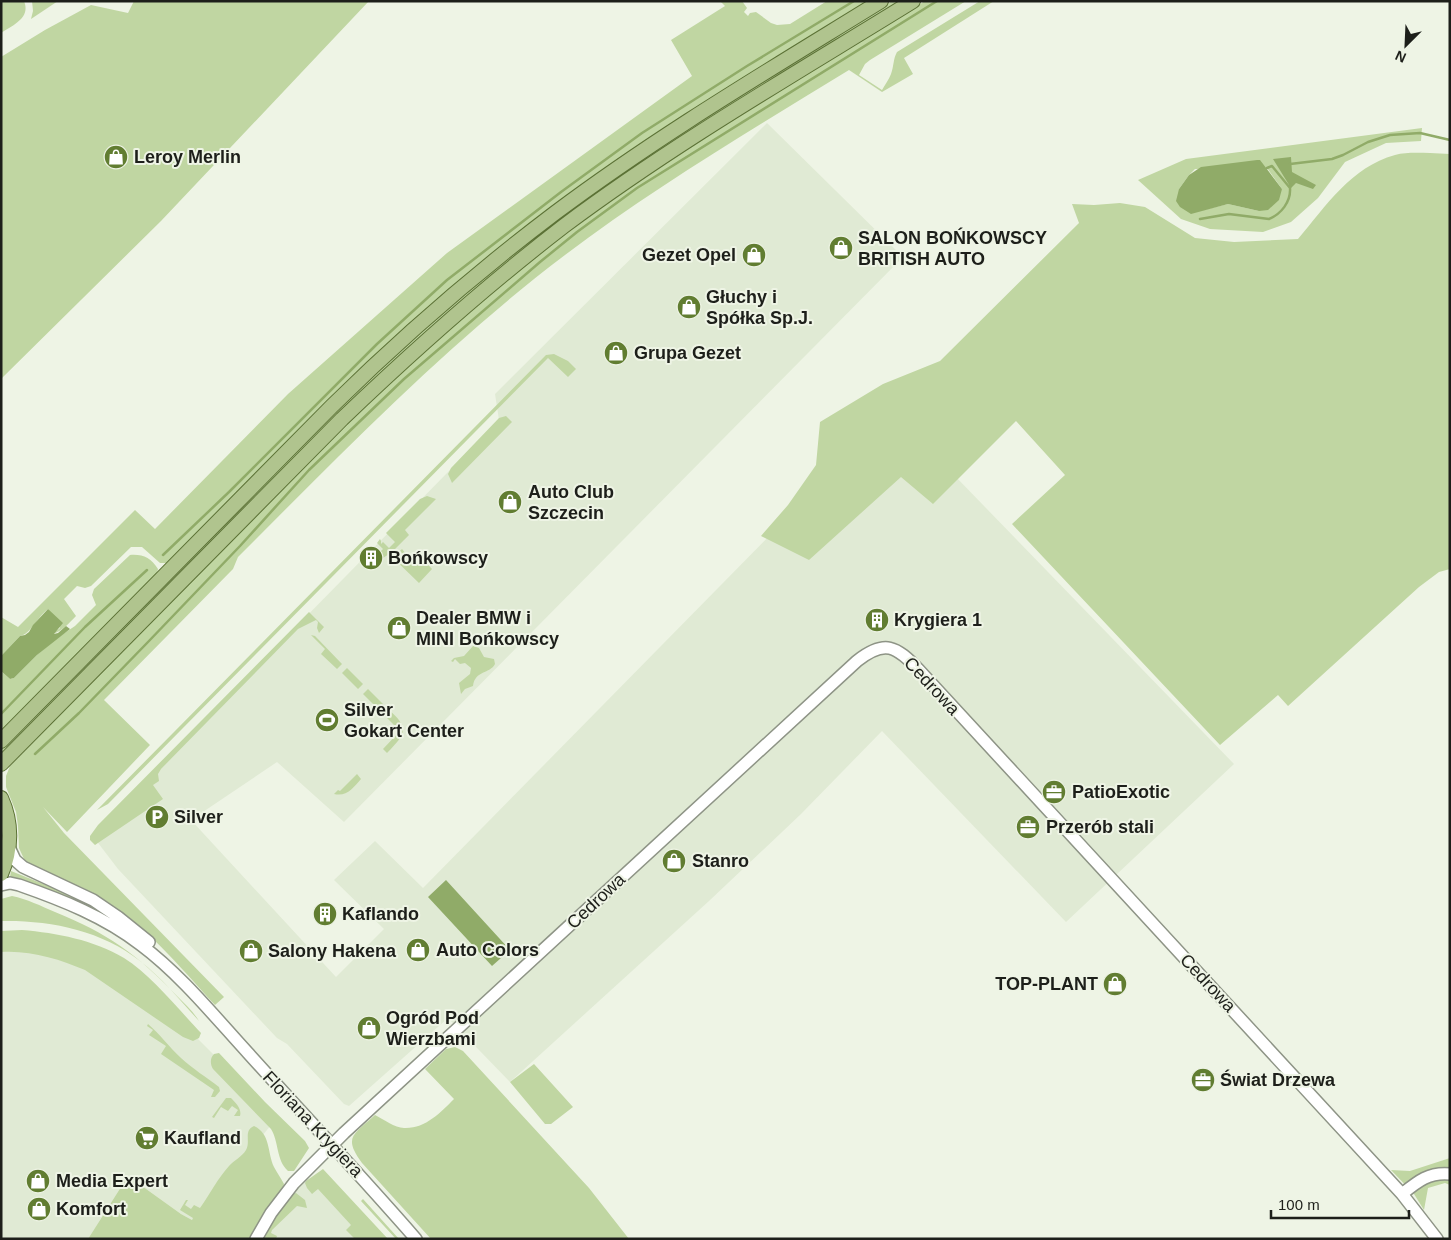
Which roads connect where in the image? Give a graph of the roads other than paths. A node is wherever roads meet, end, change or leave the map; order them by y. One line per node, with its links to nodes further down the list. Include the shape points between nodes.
1 (882, 1): 3 (main road, via 653,144 555,213 461,287 328,410)
2 (913, 1): 4 (main road, via 662,158 565,226 472,300 342,419)
3 (1, 741)
4 (1, 764)
5 (1, 798): 6 (main road, via 9,824)
6 (9, 847): 7 (main road); 9 (street, Floriana Krygiera, via 15,860 23,867 83,894 118,916 189,983)
7 (1, 874)
8 (1, 885): 9 (street, Floriana Krygiera, via 24,887 83,910 120,930 162,963)
9 (209, 1011): 10 (street, Floriana Krygiera)
10 (332, 1145): 12 (street, Cedrowa, via 857,661 872,650 887,647 904,655 919,670); 13 (street, via 294,1183); 14 (street, Floriana Krygiera)
11 (1450, 1174): 12 (street, via 1426,1176)
12 (1402, 1194): 15 (street, Cedrowa)
13 (256, 1239)
14 (416, 1239)
15 (1437, 1239)

